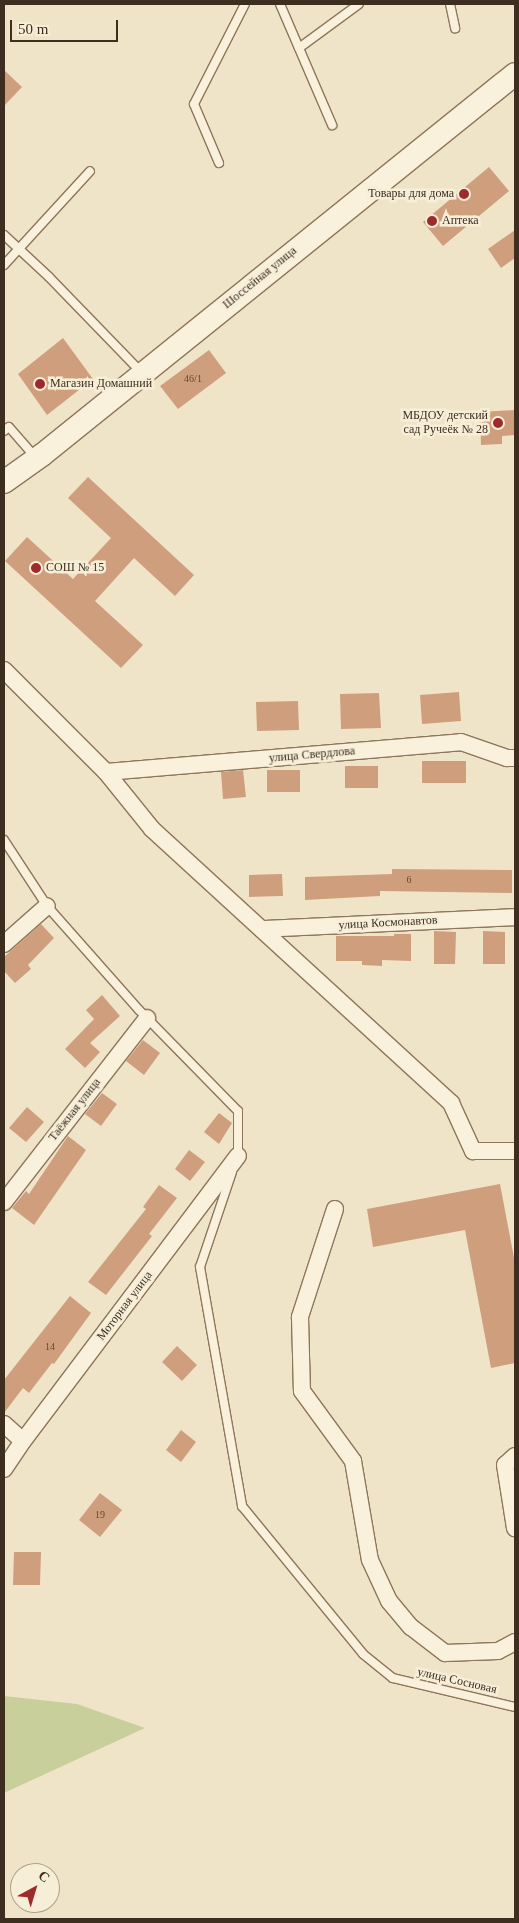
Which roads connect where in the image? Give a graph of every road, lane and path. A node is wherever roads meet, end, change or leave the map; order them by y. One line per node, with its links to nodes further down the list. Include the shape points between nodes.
1 (245, 4): 9 (lane, via 194,104)
2 (280, 4): 6 (lane)
3 (359, 4): 6 (lane)
4 (450, 4): 5 (lane)
5 (455, 28)
6 (299, 48): 8 (lane)
7 (515, 77): 14 (street, Шоссейная улица)
8 (332, 125)
9 (219, 163)
10 (90, 171): 12 (lane)
11 (4, 235): 12 (lane)
12 (19, 248): 13 (lane); 14 (lane)
13 (4, 265)
14 (142, 374): 16 (street, Шоссейная улица)
15 (4, 431): 16 (lane, via 9,427)
16 (36, 459): 17 (street, Шоссейная улица)
17 (4, 482)
18 (4, 670): 20 (street)
19 (515, 758): 20 (street, улица Свердлова, via 461,742)
20 (106, 772): 24 (street, via 152,829)
21 (4, 840): 22 (lane)
22 (47, 906): 25 (street); 26 (lane)
23 (515, 917): 24 (street, улица Космонавтов)
24 (262, 929): 27 (street, via 451,1103 473,1152)
25 (4, 944)
26 (147, 1018): 28 (lane, via 238,1111); 29 (street, Таёжная улица)
27 (515, 1151)
28 (238, 1156): 32 (street, Моторная улица); 37 (lane, улица Сосновая, via 200,1267 242,1506 363,1654 393,1678)
29 (4, 1202)
30 (335, 1209): 36 (street, via 300,1317 302,1391 353,1460 370,1560 389,1601 411,1627 446,1654 498,1651)
31 (6, 1426): 32 (street)
32 (23, 1441): 34 (street, Моторная улица)
33 (515, 1456): 35 (street, via 505,1465)
34 (4, 1469)
35 (515, 1528)
36 (515, 1642)
37 (515, 1707)

